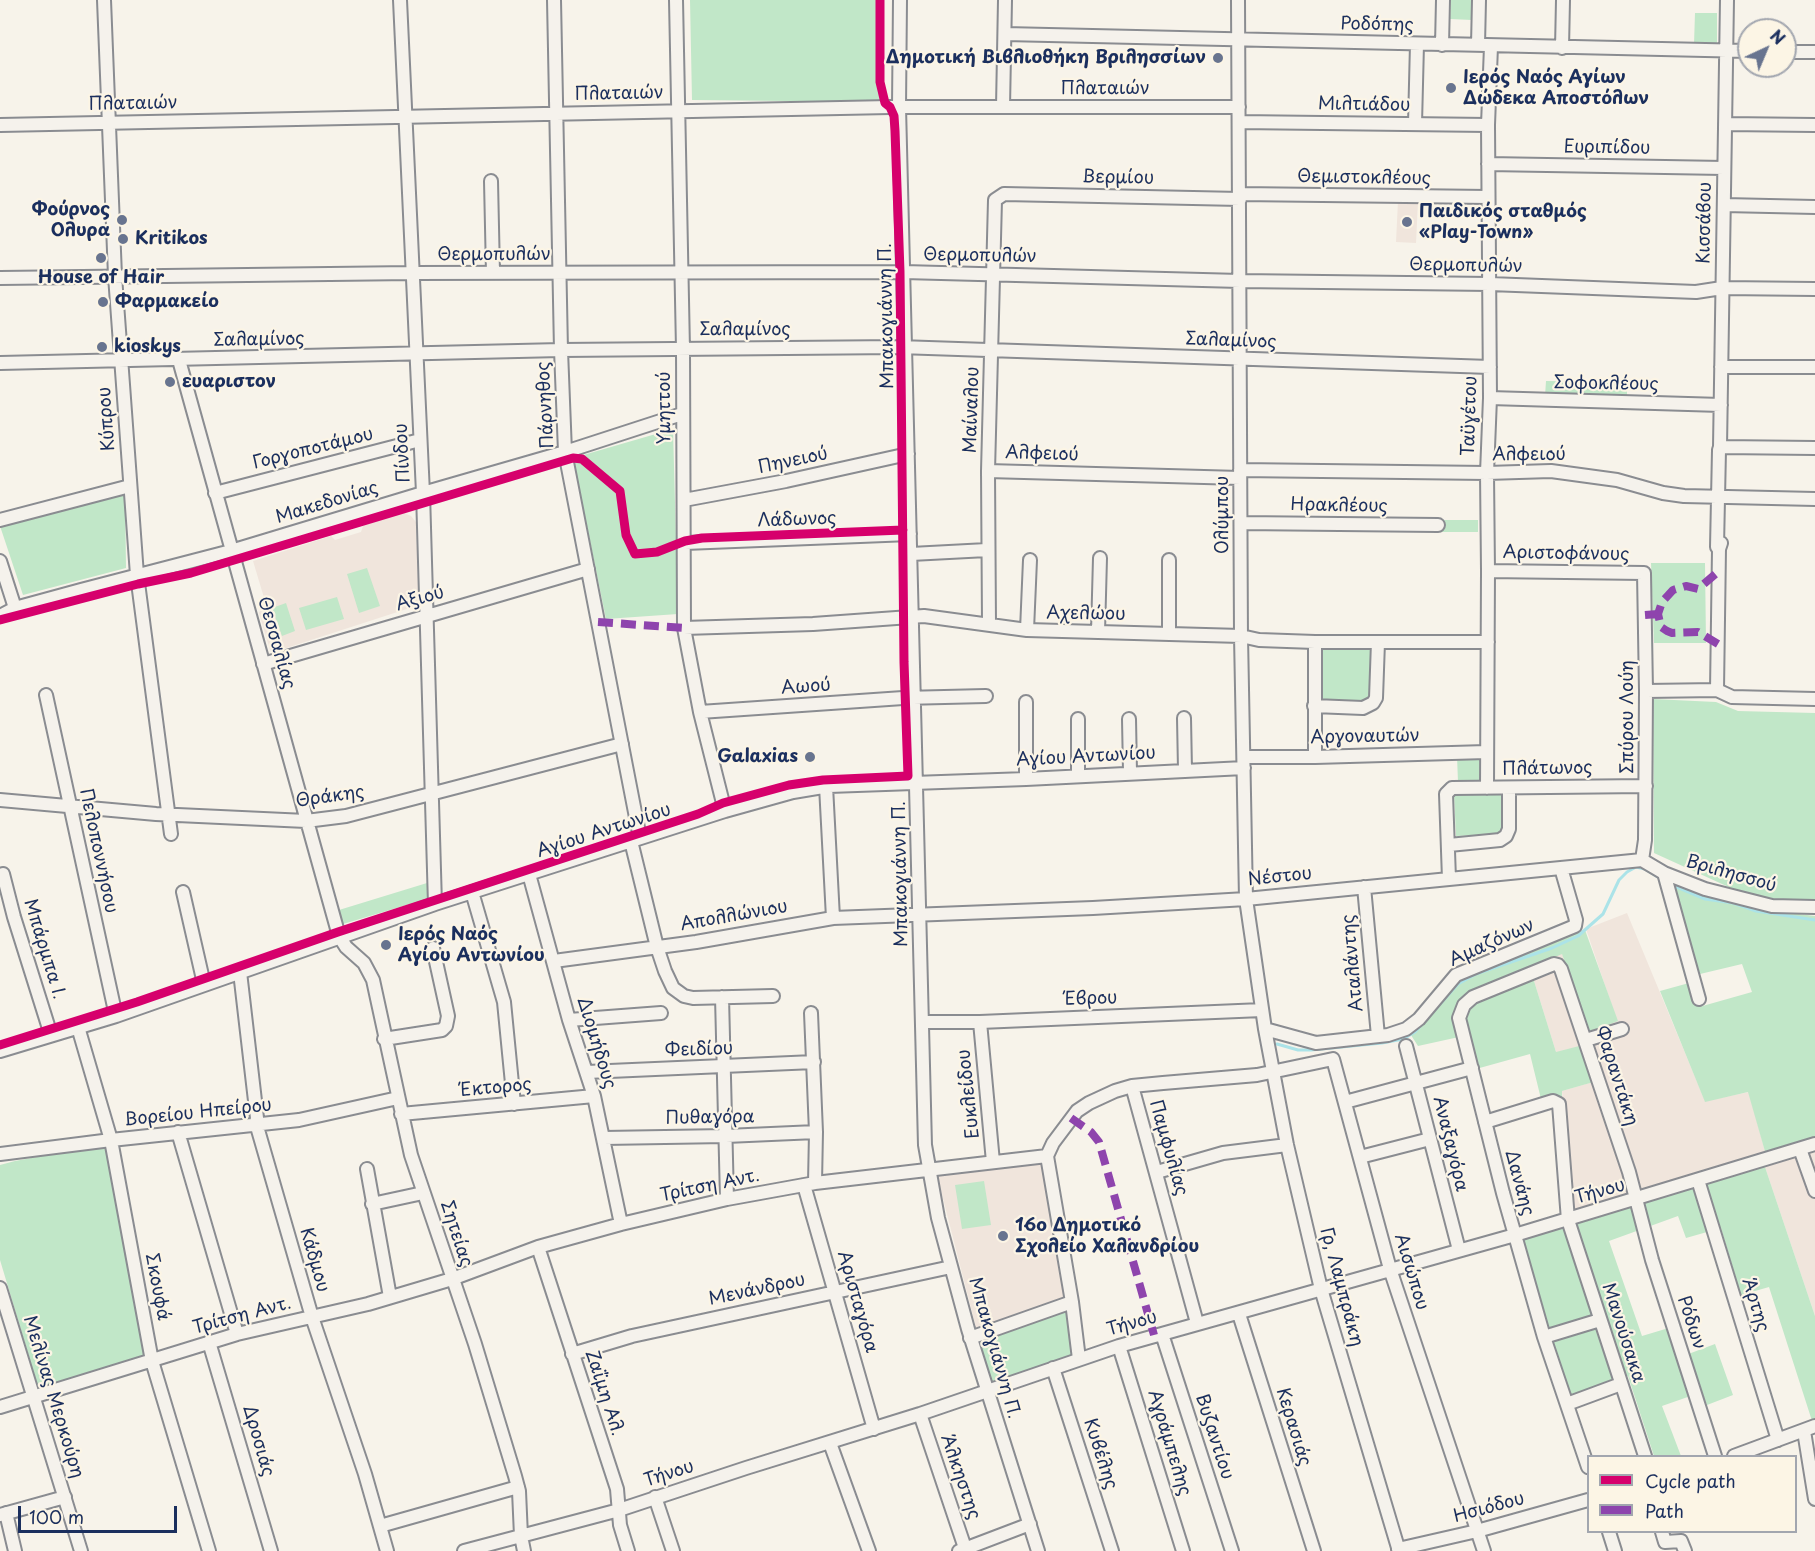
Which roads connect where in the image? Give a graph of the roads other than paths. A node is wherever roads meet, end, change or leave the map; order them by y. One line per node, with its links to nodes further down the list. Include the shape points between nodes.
1 (104, 0): 29 (street, Κύπρου)
2 (400, 0): 28 (street, Πίνδου)
3 (554, 0): 27 (street, Πάρνηθος)
4 (676, 0): 26 (street, Υμηττού)
5 (900, 0): 23 (street, Μπακογιάννη Π.)
6 (1005, 0): 12 (street)
7 (1238, 0): 13 (street, Ολύμπου)
8 (1443, 0): 15 (street)
9 (1479, 0): 16 (street)
10 (1563, 0): 18 (street)
11 (1727, 0): 19 (street, Κισσάβου)
12 (1005, 34): 13 (street, Ροδόπης); 24 (street)
13 (1238, 40): 14 (street, Ροδόπης); 25 (street, Ολύμπου)
14 (1417, 44): 15 (street, Ροδόπης); 31 (street)
15 (1442, 45): 16 (street, Ροδόπης)
16 (1478, 45): 17 (street, Ροδόπης)
17 (1491, 46): 18 (street, Ροδόπης); 34 (street, Ταϋγέτου)
18 (1562, 48): 19 (street, Ροδόπης)
19 (1726, 52): 20 (street, Ροδόπης); 32 (street, Κισσάβου)
20 (1737, 52)
21 (1797, 52): 22 (street)
22 (1815, 52)
23 (899, 107): 24 (street, Πλαταιών); 26 (street, Πλαταιών); 44 (street, Μπακογιάννη Π.)
24 (1003, 107): 25 (street, Πλαταιών)
25 (1239, 107): 30 (street, Ολύμπου)
26 (678, 111): 27 (street, Πλαταιών); 48 (street, Υμηττού)
27 (556, 113): 28 (street, Πλαταιών); 47 (street, Πάρνηθος)
28 (405, 117): 29 (street, Πλαταιών); 45 (street, Πίνδου)
29 (109, 122): 33 (street, Πλαταιών); 50 (street, Κύπρου)
30 (1239, 122): 31 (street, Μιλτιάδου); 40 (street, Ολύμπου)
31 (1415, 124): 34 (street, Μιλτιάδου)
32 (1725, 124): 35 (street); 37 (street, Κισσάβου)
33 (0, 125)
34 (1488, 125): 36 (street, Ταϋγέτου)
35 (1815, 125)
36 (1488, 164): 37 (street, Ευριπίδου); 41 (street, Ταϋγέτου)
37 (1724, 168): 42 (street, Κισσάβου)
38 (491, 181): 46 (street)
39 (997, 197): 40 (street, Βερμίου); 49 (street, Μαίναλου)
40 (1240, 197): 41 (street, Θεμιστοκλέους); 52 (street, Ολύμπου)
41 (1488, 197): 53 (street, Ταϋγέτου)
42 (1724, 205): 43 (street); 54 (street, Κισσάβου)
43 (1815, 207)
44 (903, 272): 48 (street, Θερμοπυλών); 49 (street, Θερμοπυλών); 56 (street, Μπακογιάννη Π.)
45 (412, 273): 46 (street, Θερμοπυλών); 50 (street, Θερμοπυλών); 60 (street, Πίνδου)
46 (493, 273): 47 (street, Θερμοπυλών)
47 (560, 273): 48 (street, Θερμοπυλών); 58 (street, Πάρνηθος)
48 (681, 273): 57 (street, Υμηττού)
49 (993, 274): 52 (street, Θερμοπυλών); 59 (street, Μαίναλου)
50 (116, 276): 51 (street, Θερμοπυλών); 62 (street, Κύπρου)
51 (0, 278)
52 (1239, 281): 53 (street, Θερμοπυλών); 61 (street, Ολύμπου)
53 (1490, 284): 54 (street, Θερμοπυλών, via 1696,292); 65 (street, Ταϋγέτου)
54 (1722, 288): 55 (street, Θερμοπυλών); 66 (street, Κισσάβου)
55 (1815, 289)
56 (905, 348): 57 (street, Σαλαμίνος); 59 (street, Σαλαμίνος); 75 (street, Μπακογιάννη Π.)
57 (683, 349): 58 (street, Σαλαμίνος); 70 (street, Υμηττού)
58 (561, 350): 60 (street, Σαλαμίνος); 74 (street, Πάρνηθος)
59 (992, 351): 61 (street, Σαλαμίνος); 76 (street, Μαίναλου)
60 (416, 354): 63 (street, Σαλαμίνος); 71 (street, Πίνδου)
61 (1239, 359): 65 (street, Σαλαμίνος); 78 (street, Ολύμπου)
62 (121, 360): 63 (street, Σαλαμίνος); 64 (street, Σαλαμίνος); 79 (street, Κύπρου)
63 (179, 360): 81 (street, Θεσσαλίας)
64 (0, 363)
65 (1490, 367): 68 (street, Ταϋγέτου)
66 (1721, 367): 67 (street); 69 (street, Κισσάβου)
67 (1815, 367)
68 (1490, 398): 69 (street, Σοφοκλέους); 77 (street, Ταϋγέτου)
69 (1721, 405): 72 (street, Κισσάβου)
70 (682, 414): 74 (street, Μακεδονίας); 84 (street, Υμηττού)
71 (420, 440): 80 (street, Πίνδου); 81 (street, Γοργοποτάμου)
72 (1720, 447): 73 (street); 82 (street, Κισσάβου)
73 (1815, 448)
74 (565, 452): 80 (street, Μακεδονίας); 97 (street, Πάρνηθος)
75 (908, 454): 84 (street, Πηνειού); 88 (street, Μπακογιάννη Π.)
76 (987, 471): 78 (street, Αλφειού); 90 (street, Μαίναλου)
77 (1487, 473): 78 (street, Αλφειού); 82 (street, Αλφειού, via 1572,472 1663,493); 98 (street, Ταϋγέτου)
78 (1240, 474): 86 (street, Ολύμπου)
79 (130, 486): 85 (street); 100 (street, Κύπρου)
80 (423, 492): 91 (street, Μακεδονίας); 104 (street, Πίνδου)
81 (215, 493): 91 (street, Θεσσαλίας)
82 (1720, 498): 83 (street, Αλφειού); 116 (street, Κισσάβου)
83 (1815, 499)
84 (684, 500): 89 (street, Υμηττού)
85 (0, 520)
86 (1241, 523): 87 (street, Ηρακλέους); 111 (street, Ολύμπου)
87 (1438, 525)
88 (910, 534): 89 (street, Λάδωνος); 92 (street, Μπακογιάννη Π.)
89 (685, 543): 107 (street, Υμηττού)
90 (987, 550): 92 (street); 106 (street, Μαίναλου)
91 (231, 551): 100 (street, Μακεδονίας); 115 (street, Θεσσαλίας)
92 (910, 554): 105 (street, Μπακογιάννη Π.)
93 (1100, 558): 109 (street)
94 (1030, 560): 108 (street)
95 (0, 561): 101 (street)
96 (1169, 561): 110 (street)
97 (588, 569): 104 (street, Αξιού); 128 (street, Πάρνηθος)
98 (1488, 571): 99 (street, Αριστοφάνους); 114 (street, Ταϋγέτου)
99 (1644, 573): 117 (street, Σπύρου Λούη)
100 (137, 575): 101 (street, Μακεδονίας); 145 (street, Κύπρου)
101 (15, 608): 102 (street, Μακεδονίας); 103 (street, Μακεδονίας)
102 (0, 609)
103 (0, 616)
104 (426, 616): 115 (street, Αξιού); 141 (street, Πίνδου)
105 (912, 617): 106 (street, Αχελώου); 107 (street, Αχελώου); 120 (street, Μπακογιάννη Π.)
106 (988, 624): 108 (street, Αχελώου)
107 (684, 628): 124 (street, Υμηττού)
108 (1027, 630): 109 (street, Αχελώου)
109 (1098, 632): 110 (street, Αχελώου)
110 (1169, 634): 111 (street, Αχελώου)
111 (1241, 636): 112 (street, Αχελώου); 131 (street, Ολύμπου)
112 (1315, 642): 113 (street, Αχελώου); 123 (street)
113 (1378, 642): 114 (street, Αχελώου); 123 (street, via 1373,703 1363,708)
114 (1488, 642): 129 (street, Ταϋγέτου)
115 (263, 664): 146 (street, Θεσσαλίας)
116 (1717, 690): 117 (street); 121 (street, via 1732,697)
117 (1646, 692): 138 (street, Σπύρου Λούη)
118 (46, 695): 143 (street, Πελοποννήσου)
119 (986, 696): 120 (street, Αωού)
120 (914, 697): 124 (street, Αωού); 136 (street, Μπακογιάννη Π.)
121 (1815, 699)
122 (1026, 702): 135 (street)
123 (1314, 706): 130 (street)
124 (700, 712): 144 (street, Υμηττού)
125 (1184, 718): 132 (street)
126 (1078, 719): 134 (street)
127 (1129, 719): 133 (street)
128 (622, 744): 141 (street, Θράκης); 148 (street, Πάρνηθος)
129 (1486, 752): 130 (street, Αργοναυτών); 139 (street, Ταϋγέτου)
130 (1315, 757): 131 (street, Αργοναυτών)
131 (1244, 762): 132 (street, Αγίου Αντωνίου); 159 (street, Ολύμπου)
132 (1185, 770): 133 (street, Αγίου Αντωνίου)
133 (1130, 772): 134 (street, Αγίου Αντωνίου)
134 (1078, 776): 135 (street, Αγίου Αντωνίου)
135 (1026, 779): 136 (street, Αγίου Αντωνίου)
136 (916, 782): 137 (street, Αγίου Αντωνίου); 162 (street, Μπακογιάννη Π.)
137 (826, 786): 144 (street, Αγίου Αντωνίου); 163 (street)
138 (1646, 786): 140 (street, Πλάτωνος); 150 (street, Σπύρου Λούη)
139 (1487, 788): 140 (street, Πλάτωνος); 149 (street, Πλάτωνος, via 1449,790)
140 (1509, 788): 149 (street, via 1506,837)
141 (433, 794): 146 (street, Θράκης, via 346,816); 160 (street, Πίνδου)
142 (0, 800): 143 (street, Θράκης)
143 (70, 805): 145 (street, Θράκης); 177 (street, Πελοποννήσου)
144 (725, 811): 148 (street, Αγίου Αντωνίου)
145 (169, 814): 146 (street, Θράκης); 147 (street, Κύπρου)
146 (306, 821): 164 (street, Θεσσαλίας)
147 (171, 834)
148 (635, 840): 153 (street, Αγίου Αντωνίου); 165 (street, Πάρνηθος)
149 (1449, 845): 155 (street)
150 (1642, 860): 151 (street, Νέστου); 154 (street, Βριλησσού)
151 (1561, 868): 155 (street, Νέστου); 185 (street, Αμαζόνων, via 1575,926 1456,975 1413,1025)
152 (3, 874): 184 (street, Μπάρμπα Ι.)
153 (529, 874): 158 (street, Αγίου Αντωνίου); 167 (street, Διομήδους)
154 (1665, 878): 161 (street, Βριλησσού, via 1772,906); 173 (street)
155 (1449, 879): 156 (street, Νέστου)
156 (1364, 886): 159 (street, Νέστου); 185 (street, Αταλάντης)
157 (183, 892): 170 (street)
158 (472, 892): 160 (street, Αγίου Αντωνίου); 200 (street, via 504,1002)
159 (1246, 899): 162 (street, Νέστου); 174 (street, Ολύμπου)
160 (435, 904): 164 (street, Αγίου Αντωνίου)
161 (1815, 907)
162 (920, 914): 163 (street, Απολλώνιου); 179 (street, Μπακογιάννη Π.)
163 (833, 918): 165 (street, Απολλώνιου)
164 (339, 936): 169 (street, Αγίου Αντωνίου); 186 (street, Σητείας, via 369,971)
165 (657, 947): 167 (street, Απολλώνιου); 172 (street, Πάρνηθος, via 677,992 693,998)
166 (434, 948): 186 (street, via 448,1016 446,1026 442,1030)
167 (554, 961): 178 (street, Διομήδους)
168 (1558, 965): 187 (street, Φαραντάκη); 193 (street, Δανάης, via 1547,966 1466,1002 1459,1018)
169 (240, 972): 170 (street, Αγίου Αντωνίου); 203 (street, Κάδμου)
170 (204, 984): 177 (street, Αγίου Αντωνίου)
171 (773, 996): 172 (street)
172 (722, 997): 192 (street)
173 (1699, 999)
174 (1262, 1010): 180 (street, Έβρου); 182 (street, Ολύμπου)
175 (661, 1013): 178 (street)
176 (811, 1013): 190 (street, Αρισταγόρα)
177 (116, 1016): 181 (street, Αγίου Αντωνίου)
178 (569, 1020): 194 (street, Διομήδους)
179 (922, 1022): 180 (street, Έβρου); 218 (street, Μπακογιάννη Π., via 923,1122)
180 (980, 1022): 216 (street, Ευκλείδου)
181 (78, 1027): 184 (street, Αγίου Αντωνίου); 209 (street, Σκουφά)
182 (1264, 1029): 185 (street, Αμαζόνων, via 1311,1042); 191 (street, Γρ, Λαμπράκη)
183 (1622, 1029): 187 (street)
184 (51, 1035): 189 (street, Αγίου Αντωνίου)
185 (1378, 1036)
186 (384, 1039): 198 (street, Σητείας)
187 (1586, 1040): 225 (street, Φαραντάκη)
188 (1406, 1046): 195 (street, Αναξαγόρα)
189 (0, 1051)
190 (813, 1062): 192 (street, Φειδίου); 205 (street, Αρισταγόρα)
191 (1271, 1066): 196 (street, via 1250,1076); 199 (street, Αισώπου, via 1333,1059); 211 (street, Γρ, Λαμπράκη)
192 (725, 1067): 194 (street, Φειδίου); 206 (street)
193 (1472, 1068): 195 (street); 202 (street, Δανάης)
194 (587, 1072): 197 (street, Διομήδους)
195 (1416, 1083): 199 (street); 208 (street, Αναξαγόρα)
196 (1132, 1086): 214 (street, via 1106,1094 1077,1111); 219 (street, Παμφυλίας)
197 (594, 1096): 200 (street, Έκτορος); 207 (street, Διομήδους)
198 (398, 1098): 201 (street, Σητείας); 203 (street, Βορείου Ηπείρου, via 298,1120)
199 (1345, 1102): 215 (street, Αισώπου)
200 (514, 1104): 201 (street, Έκτορος)
201 (401, 1114): 223 (street, Σητείας)
202 (1485, 1122): 227 (street, Μανούσακα, via 1558,1102); 229 (street, Δανάης)
203 (256, 1124): 204 (street, Βορείου Ηπείρου); 241 (street, Κάδμου)
204 (178, 1132): 209 (street, Βορείου Ηπείρου); 244 (street)
205 (816, 1132): 206 (street, Πυθαγόρα); 221 (street, Αρισταγόρα)
206 (726, 1137): 207 (street, Πυθαγόρα); 224 (street)
207 (604, 1138): 228 (street, Διομήδους)
208 (1430, 1139): 215 (street); 231 (street, Αναξαγόρα)
209 (111, 1140): 213 (street, Βορείου Ηπείρου); 252 (street, Σκουφά)
210 (1815, 1144): 212 (street, Τήνου)
211 (1287, 1145): 219 (street, via 1223,1153); 236 (street, Γρ, Λαμπράκη)
212 (1800, 1149): 220 (street, Τήνου); 222 (street)
213 (0, 1154)
214 (1047, 1156): 216 (street, Τρίτση Αντ.); 239 (street)
215 (1360, 1157): 233 (street, Αισώπου)
216 (993, 1162): 218 (street, Τρίτση Αντ.)
217 (367, 1169): 226 (street)
218 (928, 1170): 221 (street, Τρίτση Αντ.); 232 (street, Μπακογιάννη Π.)
219 (1156, 1172): 243 (street, Παμφυλίας)
220 (1698, 1180): 225 (street, Τήνου); 262 (street, Άρτης)
221 (810, 1184): 224 (street, Τρίτση Αντ.); 237 (street, Αρισταγόρα)
222 (1815, 1191)
223 (423, 1193): 226 (street); 234 (street, Σητείας)
224 (727, 1199): 228 (street, Τρίτση Αντ.)
225 (1637, 1200): 227 (street, Τήνου); 265 (street, Ρόδων, via 1652,1260)
226 (372, 1204): 238 (street)
227 (1568, 1220): 229 (street, Τήνου); 242 (street, Μανούσακα)
228 (621, 1224): 230 (street, Τρίτση Αντ.)
229 (1515, 1235): 231 (street, Τήνου); 246 (street, Δανάης)
230 (538, 1247): 234 (street, Τρίτση Αντ.); 250 (street, Ζαΐμη Αλ.)
231 (1459, 1250): 233 (street, Τήνου)
232 (951, 1267): 237 (street, Μενάνδρου); 247 (street, Μπακογιάννη Π.)
233 (1390, 1269): 236 (street, Τήνου); 277 (street, Αισώπου)
234 (452, 1279): 238 (street, Τρίτση Αντ.); 268 (street, Σητείας)
235 (0, 1288): 256 (street, Μελίνας Μερκούρη)
236 (1321, 1289): 240 (street, Τήνου); 282 (street, Γρ, Λαμπράκη)
237 (835, 1292): 250 (street, Μενάνδρου, via 632,1336); 260 (street, Αρισταγόρα)
238 (390, 1297): 241 (street, Τρίτση Αντ.)
239 (1072, 1302): 247 (street); 251 (street)
240 (1239, 1314): 243 (street, Τήνου); 297 (street, Κερασιάς)
241 (312, 1317): 244 (street, Τρίτση Αντ.); 276 (street, Κάδμου)
242 (1599, 1320): 246 (street); 254 (street, Μανούσακα)
243 (1197, 1323): 245 (street, Τήνου)
244 (237, 1334): 248 (street, Τρίτση Αντ.)
245 (1162, 1334): 249 (street, Τήνου); 296 (street, Βυζαντίου)
246 (1544, 1337): 257 (street, Δανάης)
247 (970, 1338): 255 (street, Μπακογιάννη Π.)
248 (210, 1342): 252 (street, Τρίτση Αντ.); 286 (street, Δροσιάς)
249 (1119, 1346): 251 (street, Τήνου); 295 (street, Αγράμπελης)
250 (573, 1354): 273 (street, Ζαΐμη Αλ., via 616,1489)
251 (1079, 1359): 253 (street, Τήνου)
252 (152, 1361): 256 (street, Τρίτση Αντ.); 285 (street, Σκουφά)
253 (1053, 1368): 255 (street, Τήνου); 294 (street, Κυβέλης)
254 (1622, 1384): 257 (street); 264 (street, Μανούσακα)
255 (986, 1390): 259 (street, Τήνου); 275 (street, Μπακογιάννη Π.)
256 (34, 1397): 258 (street, Τρίτση Αντ.); 269 (street, Μελίνας Μερκούρη)
257 (1568, 1404): 267 (street, Δανάης)
258 (0, 1407)
259 (920, 1414): 260 (street, Τήνου); 281 (street, Άλκηστης)
260 (874, 1429): 263 (street, Τήνου)
261 (1809, 1429): 262 (street); 271 (street)
262 (1778, 1440): 266 (street)
263 (830, 1443): 270 (street, Τήνου); 292 (street)
264 (1645, 1455)
265 (1715, 1455)
266 (1737, 1455)
267 (1587, 1464)
268 (518, 1486): 276 (street); 280 (street, Σητείας)
269 (65, 1497): 274 (street); 284 (street, Μελίνας Μερκούρη)
270 (655, 1497): 273 (street, Τήνου); 291 (street)
271 (1815, 1499)
272 (1587, 1500): 277 (street, Ησιόδου)
273 (619, 1510): 280 (street, Τήνου); 290 (street, Ζαΐμη Αλ.)
274 (3, 1514): 283 (street)
275 (1030, 1524): 281 (street); 293 (street, Μπακογιάννη Π.)
276 (380, 1526): 287 (street, Κάδμου)
277 (1477, 1531): 282 (street, Ησιόδου); 298 (street, Αισώπου)
278 (1609, 1533): 299 (street)
279 (1662, 1533): 300 (street, via 1665,1542 1681,1541)
280 (521, 1536): 288 (street, Τήνου); 289 (street, Σητείας)
281 (963, 1550)
282 (1398, 1550)
283 (15, 1551)
284 (81, 1551)
285 (209, 1551)
286 (271, 1551)
287 (387, 1551)
288 (464, 1551)
289 (524, 1551)
290 (628, 1551)
291 (673, 1551)
292 (869, 1551)
293 (1038, 1551)
294 (1112, 1551)
295 (1184, 1551)
296 (1232, 1551)
297 (1314, 1551)
298 (1484, 1551)
299 (1615, 1551)
300 (1685, 1551)

